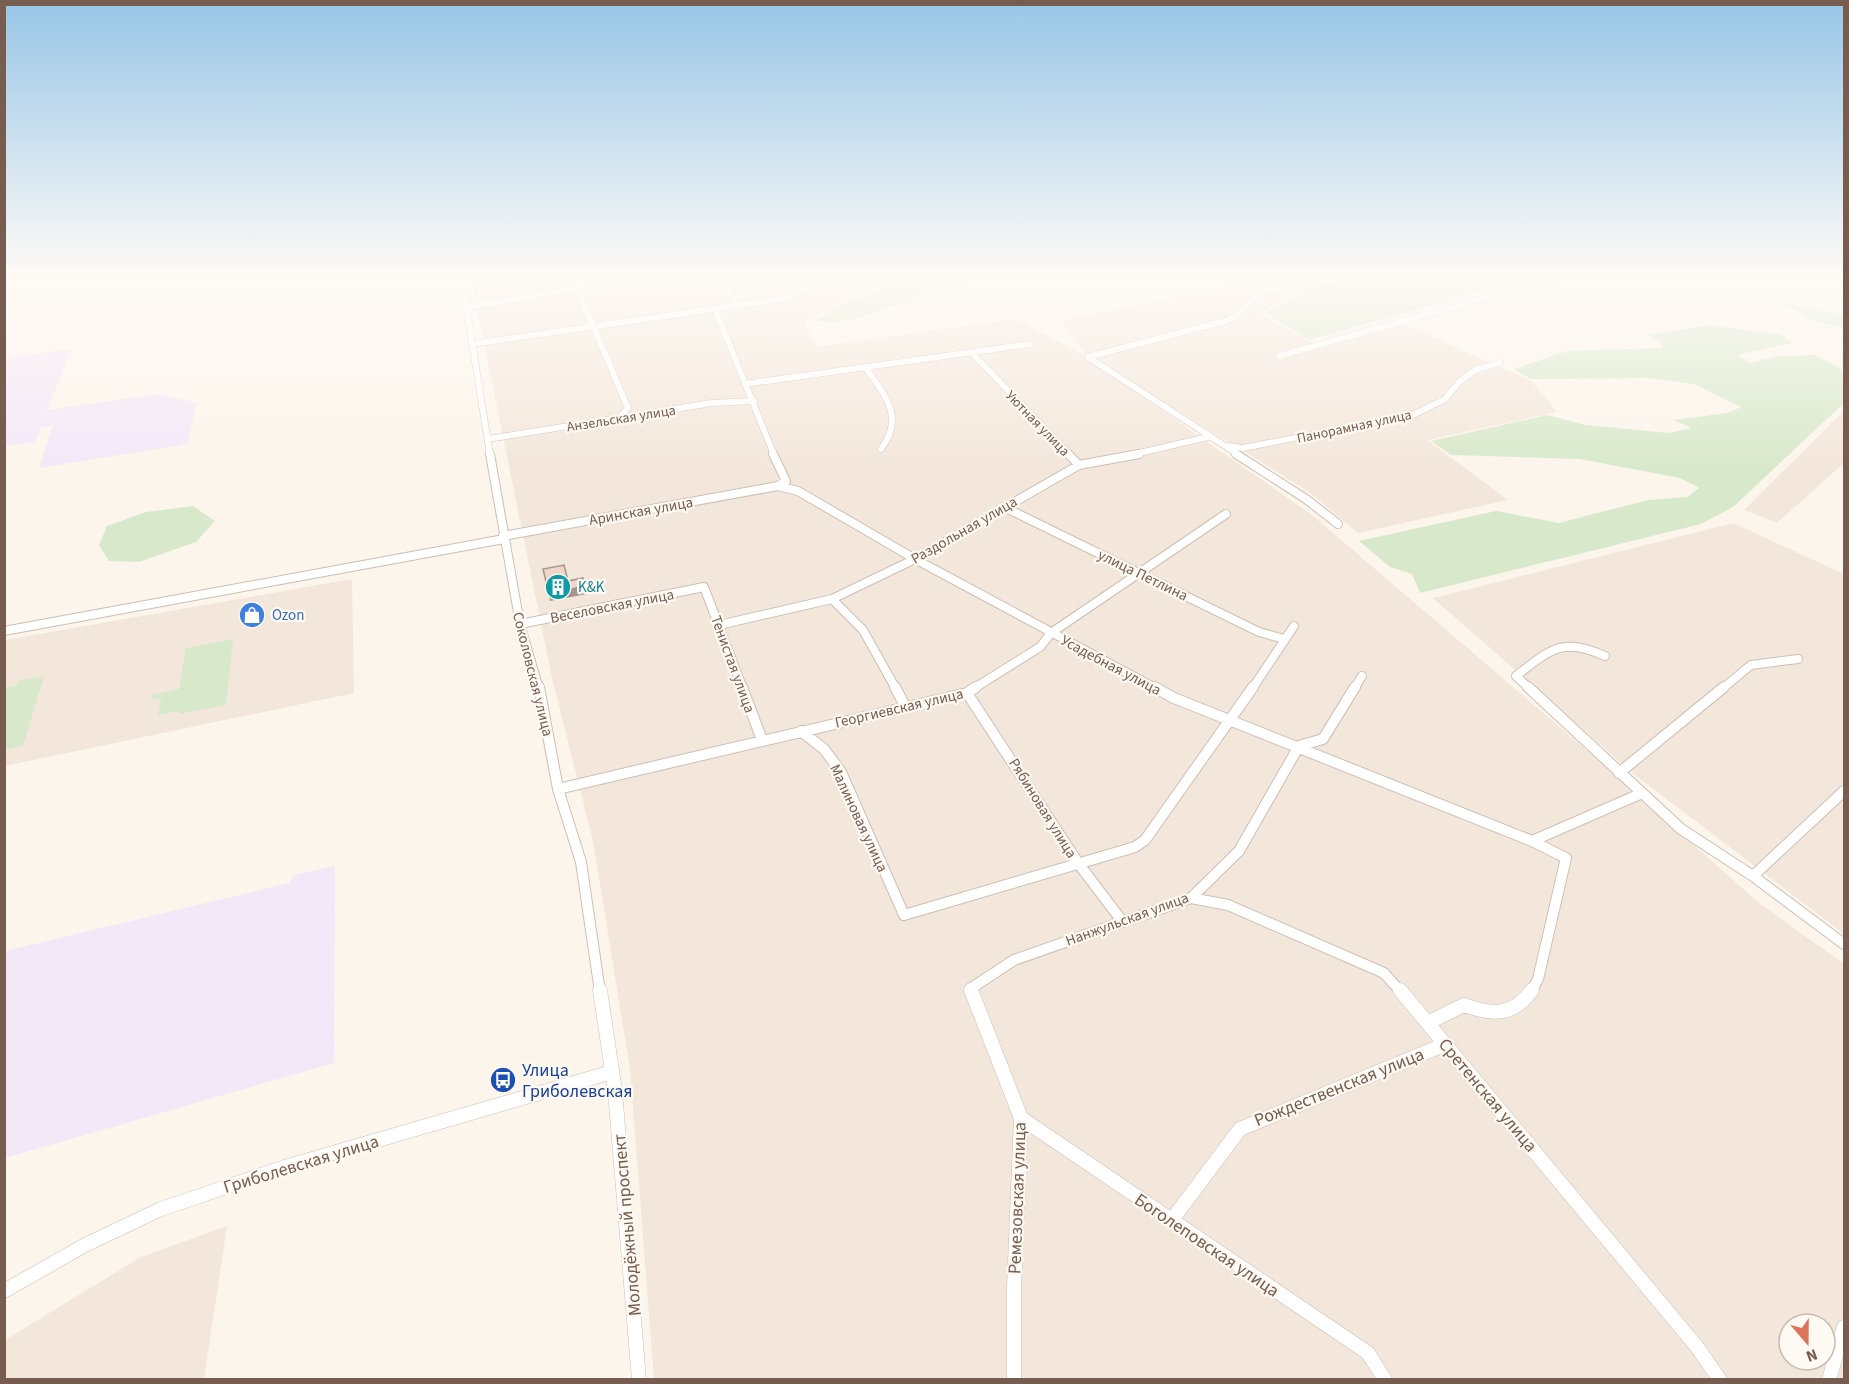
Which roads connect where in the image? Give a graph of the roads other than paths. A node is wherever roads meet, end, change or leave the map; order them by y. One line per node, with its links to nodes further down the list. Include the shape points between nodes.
1 (471, 339): 7 (street, Соколовская улица)
2 (509, 339): 7 (street)
3 (600, 339): 15 (street, via 628,408)
4 (727, 339): 13 (street)
5 (1158, 339): 16 (street, via 1088,357)
6 (1341, 339): 10 (street)
7 (472, 344): 17 (street, Соколовская улица)
8 (1031, 344): 9 (street)
9 (973, 354): 12 (street); 20 (street, Уютная улица)
10 (1279, 356)
11 (1500, 363): 18 (street, Панорамная улица, via 1475,370 1445,399 1413,415 1243,448)
12 (866, 368): 13 (street); 19 (street, via 892,411 893,433)
13 (745, 384): 14 (street)
14 (754, 401): 15 (street, Анзельская улица, via 712,403); 21 (street, via 786,481)
15 (619, 418): 17 (street, Анзельская улица)
16 (1208, 437): 18 (street); 20 (street, Раздольная улица)
17 (488, 439): 25 (street, Соколовская улица)
18 (1228, 446): 24 (street)
19 (881, 449)
20 (1079, 465): 22 (street, Раздольная улица)
21 (778, 486): 25 (street, Аринская улица); 26 (street, Усадебная улица, via 798,491)
22 (1004, 507): 26 (street, Раздольная улица); 27 (street, улица Петлина)
23 (1226, 514): 27 (street, Георгиевская улица)
24 (1338, 524)
25 (504, 537): 30 (street, Соколовская улица); 33 (street, Аринская улица)
26 (915, 559): 29 (street, Раздольная улица); 34 (street, Усадебная улица)
27 (1140, 574): 34 (street, Георгиевская улица); 35 (street, улица Петлина, via 1259,632)
28 (704, 587): 30 (street, Веселовская улица); 31 (street, Тенистая улица)
29 (832, 599): 31 (street, Раздольная улица); 40 (street, via 863,630)
30 (520, 624): 46 (street, Соколовская улица, via 538,681)
31 (719, 624): 43 (street, Тенистая улица)
32 (1294, 626): 35 (street)
33 (4, 631)
34 (1051, 633): 39 (street, Георгиевская улица, via 1040,647); 41 (street, Усадебная улица, via 1174,698)
35 (1284, 639): 41 (street)
36 (1605, 656): 45 (street, via 1574,643 1559,645 1516,676)
37 (1798, 659): 45 (street, via 1751,665)
38 (1362, 676): 44 (street, via 1323,739)
39 (967, 693): 40 (street, Георгиевская улица); 50 (street, Рябиновая улица)
40 (905, 706): 42 (street, Георгиевская улица)
41 (1231, 720): 44 (street, Усадебная улица); 50 (street, via 1144,840 1135,847)
42 (801, 731): 43 (street, Георгиевская улица); 50 (street, Малиновая улица, via 824,749 841,772 904,915)
43 (762, 740): 46 (street, Георгиевская улица)
44 (1299, 746): 49 (street, Усадебная улица); 52 (street, Нанжульская улица, via 1239,851)
45 (1619, 773): 48 (street)
46 (558, 789): 58 (street, Соколовская улица, via 581,862)
47 (1845, 791): 51 (street)
48 (1640, 794): 49 (street); 51 (street, via 1681,829)
49 (1532, 841): 56 (street, via 1566,858 1538,979 1531,994 1514,1010 1489,1016 1464,1005)
50 (1077, 863): 53 (street, Рябиновая улица)
51 (1754, 876): 54 (street)
52 (1191, 898): 53 (street, Нанжульская улица); 56 (street, Сретенская улица, via 1228,905 1384,974)
53 (1122, 921): 55 (street, Нанжульская улица, via 1014,960)
54 (1845, 944)
55 (970, 989): 59 (street, Ремезовская улица)
56 (1429, 1022): 57 (street, Сретенская улица)
57 (1446, 1044): 60 (street, Рождественская улица, via 1240,1129); 66 (street, Сретенская улица, via 1697,1347)
58 (612, 1072): 61 (street, Гриболевская улица, via 285,1167 161,1209 85,1245); 63 (street, Молодёжный проспект)
59 (1021, 1118): 60 (street, Боголеповская улица); 64 (street, Ремезовская улица)
60 (1171, 1221): 65 (street, Боголеповская улица, via 1368,1353)
61 (4, 1291)
62 (1845, 1327): 67 (street)
63 (639, 1380)
64 (1014, 1380)
65 (1385, 1380)
66 (1720, 1380)
67 (1829, 1380)

